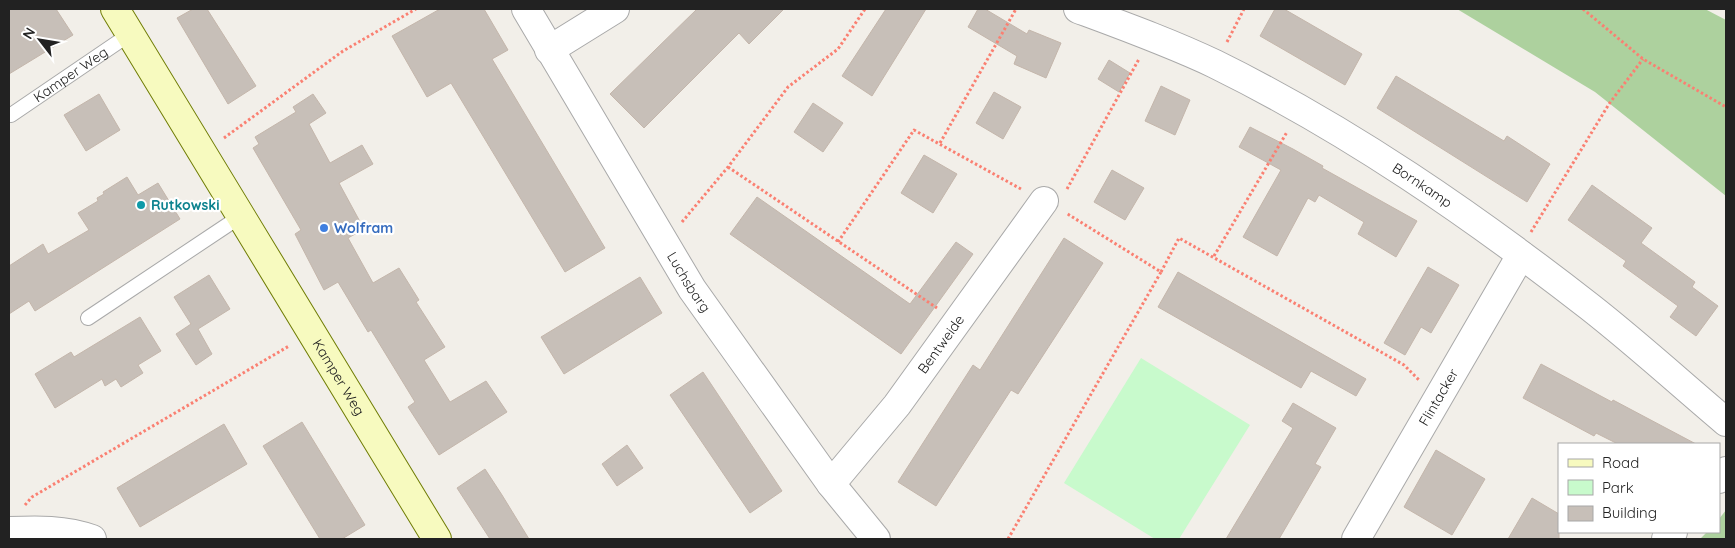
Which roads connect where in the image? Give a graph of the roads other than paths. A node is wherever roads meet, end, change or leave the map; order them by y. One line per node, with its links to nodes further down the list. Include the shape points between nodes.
1 (115, 9): 5 (main road, Kamper Weg)
2 (526, 9): 6 (street, Luchsbarg)
3 (615, 9): 6 (street)
4 (1078, 9): 10 (street, Bornkamp, via 1152,36 1215,64 1299,110 1402,171)
5 (130, 34): 7 (lane, Kamper Weg); 9 (main road, Kamper Weg)
6 (549, 50): 13 (street, Luchsbarg, via 692,289)
7 (11, 115)
8 (1050, 204): 13 (street, Bentweide, via 957,322 897,405)
9 (241, 216): 11 (lane); 16 (main road, Kamper Weg)
10 (1521, 255): 12 (street, Bornkamp, via 1591,308); 18 (street, Flintacker)
11 (88, 318)
12 (1726, 422)
13 (831, 484): 17 (street, Luchsbarg)
14 (14, 522): 15 (street)
15 (92, 539)
16 (437, 539)
17 (876, 539)
18 (1356, 539)

